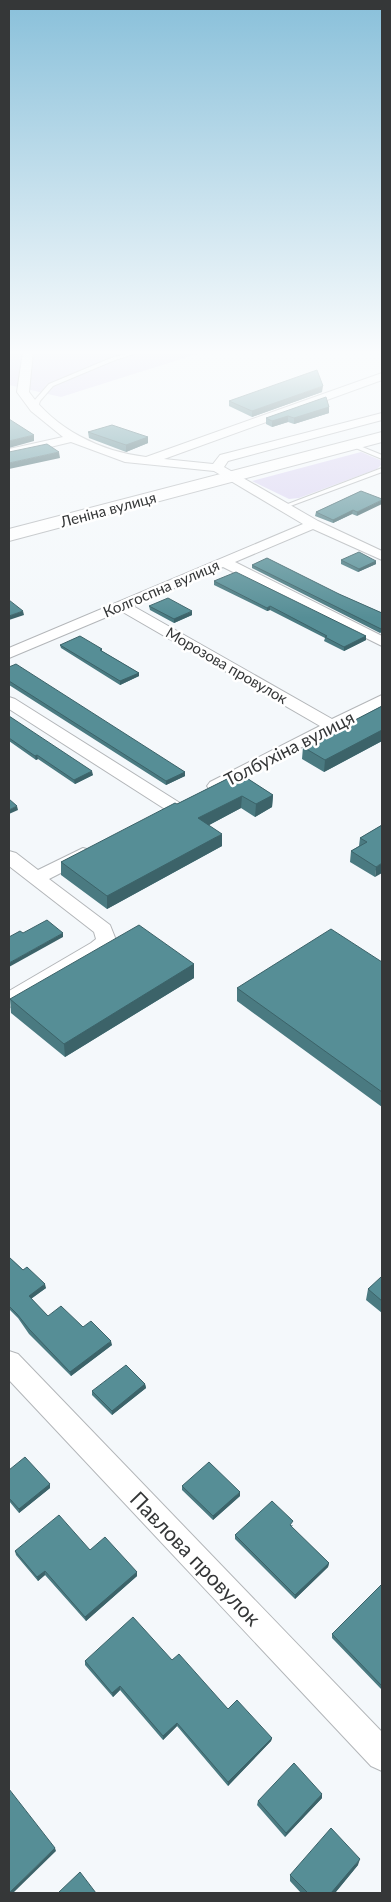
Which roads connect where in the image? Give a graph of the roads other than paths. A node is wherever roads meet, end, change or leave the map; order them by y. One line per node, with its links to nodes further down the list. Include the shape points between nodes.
1 (60, 441): 8 (street)
2 (79, 441): 10 (street, via 125,458)
3 (203, 441): 7 (street)
4 (289, 441): 12 (street, via 224,458)
5 (368, 441): 6 (main road, Леніна вулиця)
6 (353, 445): 9 (lane); 12 (main road, Леніна вулиця)
7 (188, 446): 10 (street); 12 (street)
8 (9, 453)
9 (382, 457)
10 (145, 461): 12 (street)
11 (382, 470): 13 (lane)
12 (224, 472): 13 (street); 15 (main road, Леніна вулиця)
13 (283, 507): 14 (street)
14 (313, 524): 16 (street); 17 (street, Колгоспна вулиця)
15 (9, 535)
16 (382, 556)
17 (223, 562): 18 (street, Колгоспна вулиця); 19 (street)
18 (122, 605): 20 (street, Колгоспна вулиця); 23 (street, Морозова провулок)
19 (382, 642)
20 (9, 652)
21 (382, 700): 23 (street, Толбухіна вулиця)
22 (9, 702): 24 (street)
23 (332, 726): 24 (street, Толбухіна вулиця)
24 (174, 807): 25 (street, Толбухіна вулиця)
25 (157, 816)
26 (97, 847): 28 (street)
27 (9, 857): 28 (street)
28 (36, 878): 29 (street, via 103,929 106,940 98,948)
29 (9, 1000)
30 (9, 1362): 31 (street, Павлова провулок)
31 (382, 1755)

